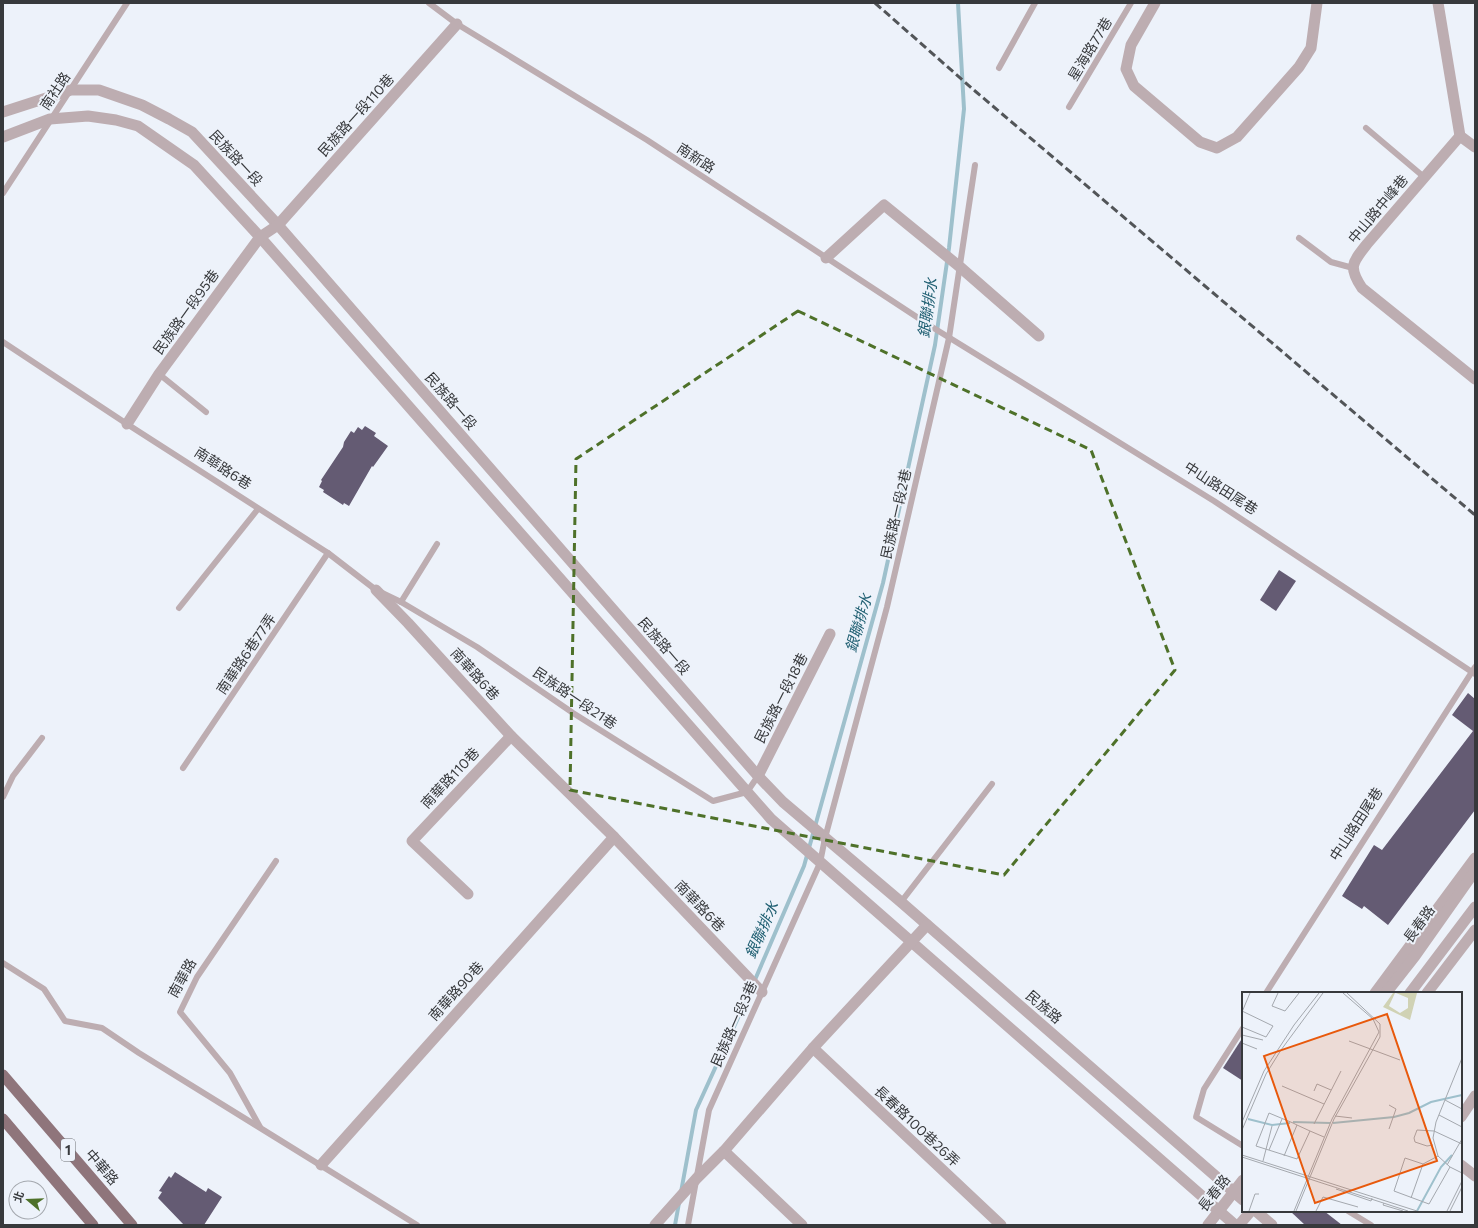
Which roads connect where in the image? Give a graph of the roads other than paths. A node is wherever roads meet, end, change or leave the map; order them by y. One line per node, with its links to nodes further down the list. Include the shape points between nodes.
1 (127, 3): 10 (lane, 南社路)
2 (429, 3): 8 (lane, 南新路)
3 (1035, 3): 9 (lane)
4 (1131, 3): 11 (lane, 星海路77巷)
5 (1155, 3): 6 (street, via 1131,45 1126,69 1134,86 1200,142 1217,148 1237,137 1299,67 1311,48)
6 (1317, 3)
7 (1438, 3): 15 (street)
8 (457, 24): 21 (street, 民族路一段110巷); 24 (lane, 南新路, via 647,140)
9 (999, 68)
10 (71, 90): 12 (street, 民族路一段); 13 (lane, 南社路); 21 (street, 民族路一段, via 99,90 128,100 192,132)
11 (1069, 107)
12 (3, 112)
13 (50, 119): 16 (street); 20 (lane, 南社路); 22 (street, via 88,116 138,126 194,165)
14 (1366, 128): 19 (lane)
15 (1460, 136): 17 (street); 19 (street, 中山路中峰巷)
16 (3, 137)
17 (1475, 147)
18 (975, 165): 25 (lane, 民族路一段2巷)
19 (1424, 178): 26 (street, 中山路中峰巷, via 1356,258)
20 (3, 193)
21 (278, 225): 22 (street, 民族路一段95巷); 42 (street, 民族路一段)
22 (260, 237): 30 (street, 民族路一段95巷); 43 (street)
23 (1299, 238): 26 (lane, via 1331,262)
24 (826, 258): 25 (street, via 884,205); 28 (lane, 南新路)
25 (960, 267): 27 (street); 28 (lane, 民族路一段2巷)
26 (1353, 268): 31 (street, via 1354,276 1362,288)
27 (1039, 336)
28 (948, 338): 41 (lane, 中山路田尾巷, via 1214,501); 51 (lane, 民族路一段2巷, via 887,607)
29 (4, 345): 33 (lane, 南華路6巷)
30 (159, 374): 32 (lane); 33 (street, 民族路一段95巷)
31 (1475, 379)
32 (206, 412)
33 (126, 424): 34 (lane, 南華路6巷)
34 (258, 509): 36 (lane, 南華路6巷); 39 (lane)
35 (437, 544): 38 (lane)
36 (328, 553): 37 (lane, 南華路6巷); 46 (lane, 南華路6巷77弄)
37 (376, 590): 38 (lane, 民族路一段21巷); 44 (street, 南華路6巷)
38 (401, 602): 49 (lane, 民族路一段21巷, via 477,647 573,713 713,801)
39 (179, 608)
40 (830, 634): 47 (street, 民族路一段18巷)
41 (1474, 671): 65 (lane, 中山路田尾巷)
42 (671, 676): 43 (street); 47 (street, 民族路一段)
43 (655, 688): 49 (street)
44 (511, 736): 52 (street, 南華路6巷); 57 (street, 南華路110巷, via 412,841)
45 (42, 738): 50 (lane, via 13,776)
46 (183, 768)
47 (758, 776): 49 (lane); 51 (street, 民族路一段, via 783,802)
48 (992, 784): 58 (lane)
49 (747, 792): 54 (street, via 771,819)
50 (3, 797)
51 (822, 835): 54 (lane, 民族路一段2巷); 58 (street, 民族路)
52 (614, 837): 64 (street, 南華路6巷); 79 (street, 南華路90巷)
53 (1475, 858): 66 (street)
54 (817, 860): 62 (street); 64 (lane, 民族路一段3巷)
55 (276, 861): 76 (lane, 南華路, via 197,977 180,1012 230,1073)
56 (1475, 871): 67 (street, 長春路)
57 (468, 894)
58 (901, 902): 60 (street, 民族路)
59 (1475, 907): 68 (street)
60 (927, 924): 62 (street); 84 (street, 民族路)
61 (1475, 930): 69 (street)
62 (911, 942): 71 (street); 86 (street)
63 (3, 962): 76 (lane, 南華路, via 44,989 65,1021 102,1028)
64 (760, 990): 82 (lane, 民族路一段3巷, via 709,1110)
65 (1267, 992)
66 (1376, 992)
67 (1387, 992)
68 (1411, 992)
69 (1428, 992)
70 (1242, 1030): 77 (lane, via 1204,1089 1196,1116)
71 (813, 1048): 78 (street); 96 (street, 長春路100巷26弄)
72 (3, 1075): 91 (main road, 中華路 / 1)
73 (1475, 1096): 74 (street)
74 (1462, 1116)
75 (3, 1119): 90 (main road, 1)
76 (261, 1128): 79 (lane, 南華路)
77 (1242, 1145)
78 (724, 1151): 82 (street); 95 (street)
79 (321, 1164): 92 (lane, 南華路)
80 (1462, 1166): 81 (street)
81 (1475, 1176)
82 (697, 1178): 93 (street); 94 (lane, 民族路一段3巷)
83 (1242, 1181): 84 (street, 長春路)
84 (1234, 1192): 85 (street, 民族路); 86 (street, 長春路)
85 (1242, 1199)
86 (1218, 1211): 97 (street, 長春路); 98 (street)
87 (1250, 1212): 99 (street)
88 (1257, 1212): 100 (street)
89 (1350, 1212): 101 (lane)
90 (93, 1225)
91 (132, 1225)
92 (417, 1225)
93 (655, 1225)
94 (688, 1225)
95 (802, 1225)
96 (1001, 1225)
97 (1208, 1225)
98 (1235, 1225)
99 (1239, 1225)
100 (1272, 1225)
101 (1371, 1225)

